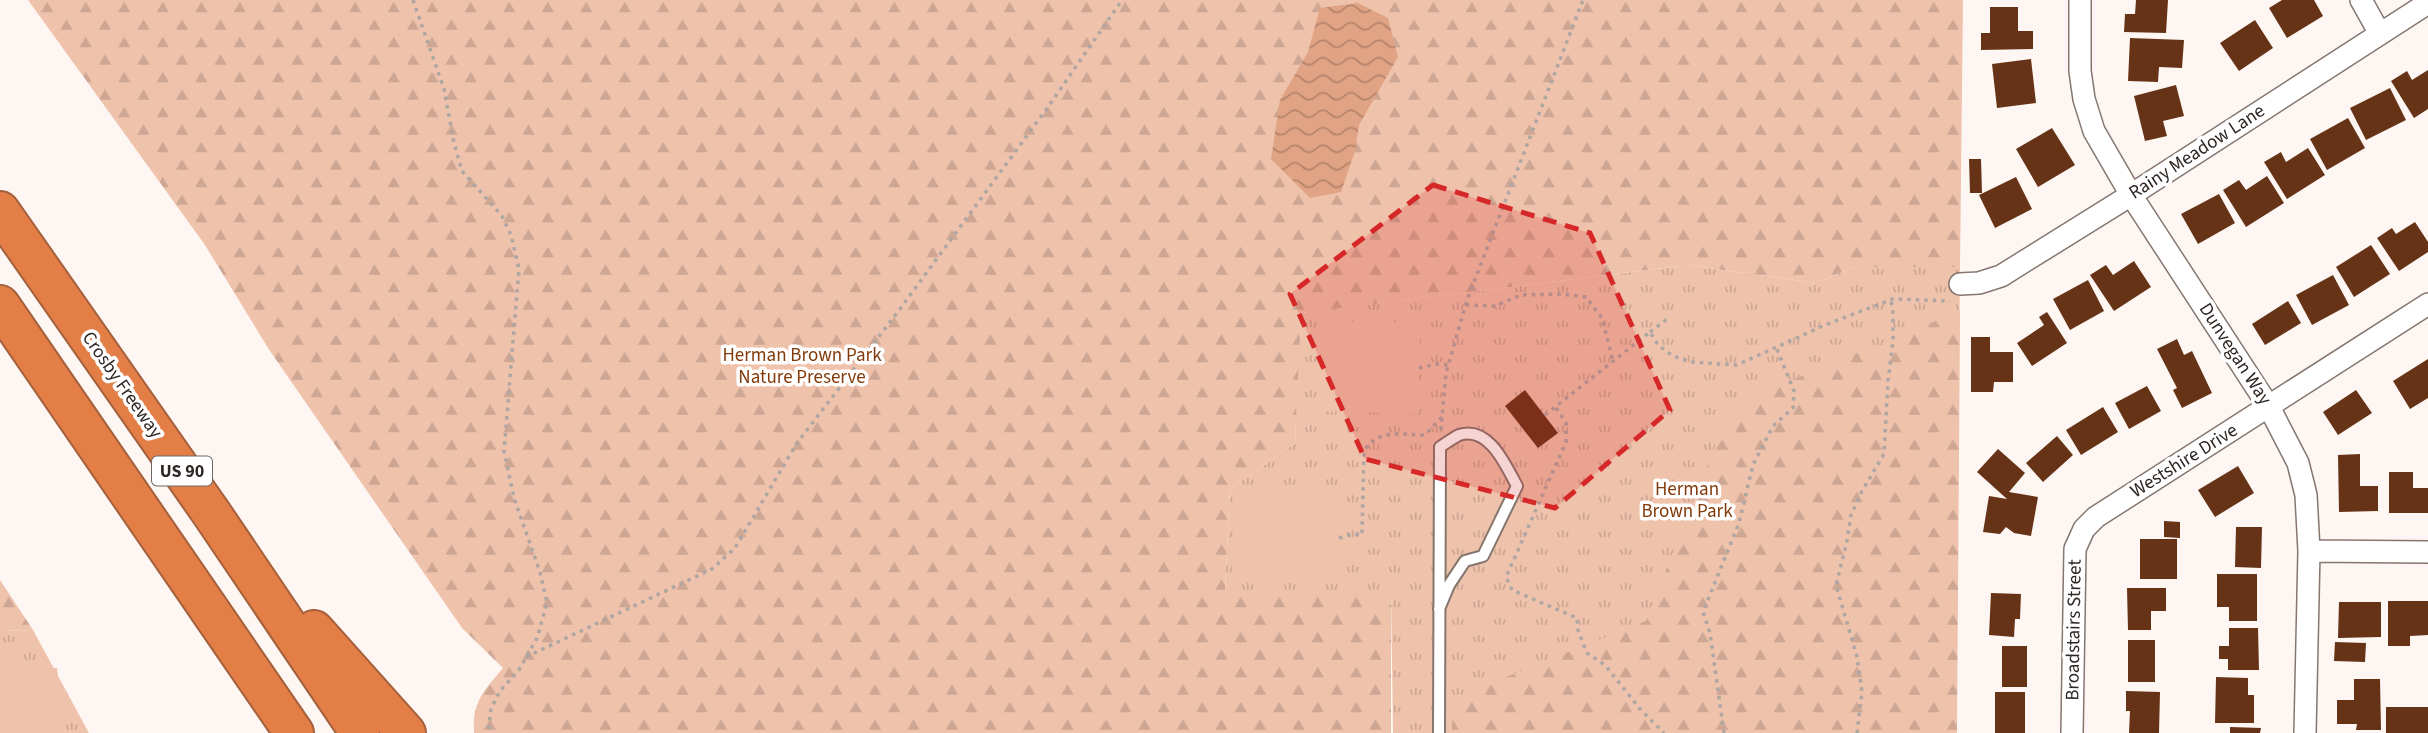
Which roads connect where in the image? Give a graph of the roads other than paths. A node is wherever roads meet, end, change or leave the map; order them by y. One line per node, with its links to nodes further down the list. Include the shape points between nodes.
1 (2080, 0): 5 (street, Dunvegan Way, via 2084,99 2094,131)
2 (2361, 0): 4 (street)
3 (2428, 3): 4 (street, Rainy Meadow Lane)
4 (2380, 34): 5 (street, Rainy Meadow Lane)
5 (2131, 195): 7 (street, Rainy Meadow Lane, via 2001,276); 10 (street, Dunvegan Way)
6 (0, 211): 11 (highway, Crosby Freeway / US 90)
7 (1960, 284)
8 (2428, 304): 10 (street, Westshire Drive)
9 (0, 305): 15 (highway, US 90)
10 (2269, 407): 12 (street, Westshire Drive); 13 (street, Dunvegan Way, via 2298,463 2306,495)
11 (212, 514): 19 (highway, Crosby Freeway / US 90); 20 (highway)
12 (2084, 528): 22 (street, Broadstairs Street, via 2075,549)
13 (2309, 551): 14 (street); 23 (street, Dunvegan Way)
14 (2428, 552)
15 (188, 578): 17 (highway); 18 (highway, US 90)
16 (1439, 609): 16 (lane, via 1440,447 1460,435 1476,435 1498,450 1517,486 1483,556 1465,561); 21 (lane)
17 (268, 733)
18 (294, 733)
19 (360, 733)
20 (406, 733)
21 (1439, 733)
22 (2072, 733)
23 (2305, 733)

